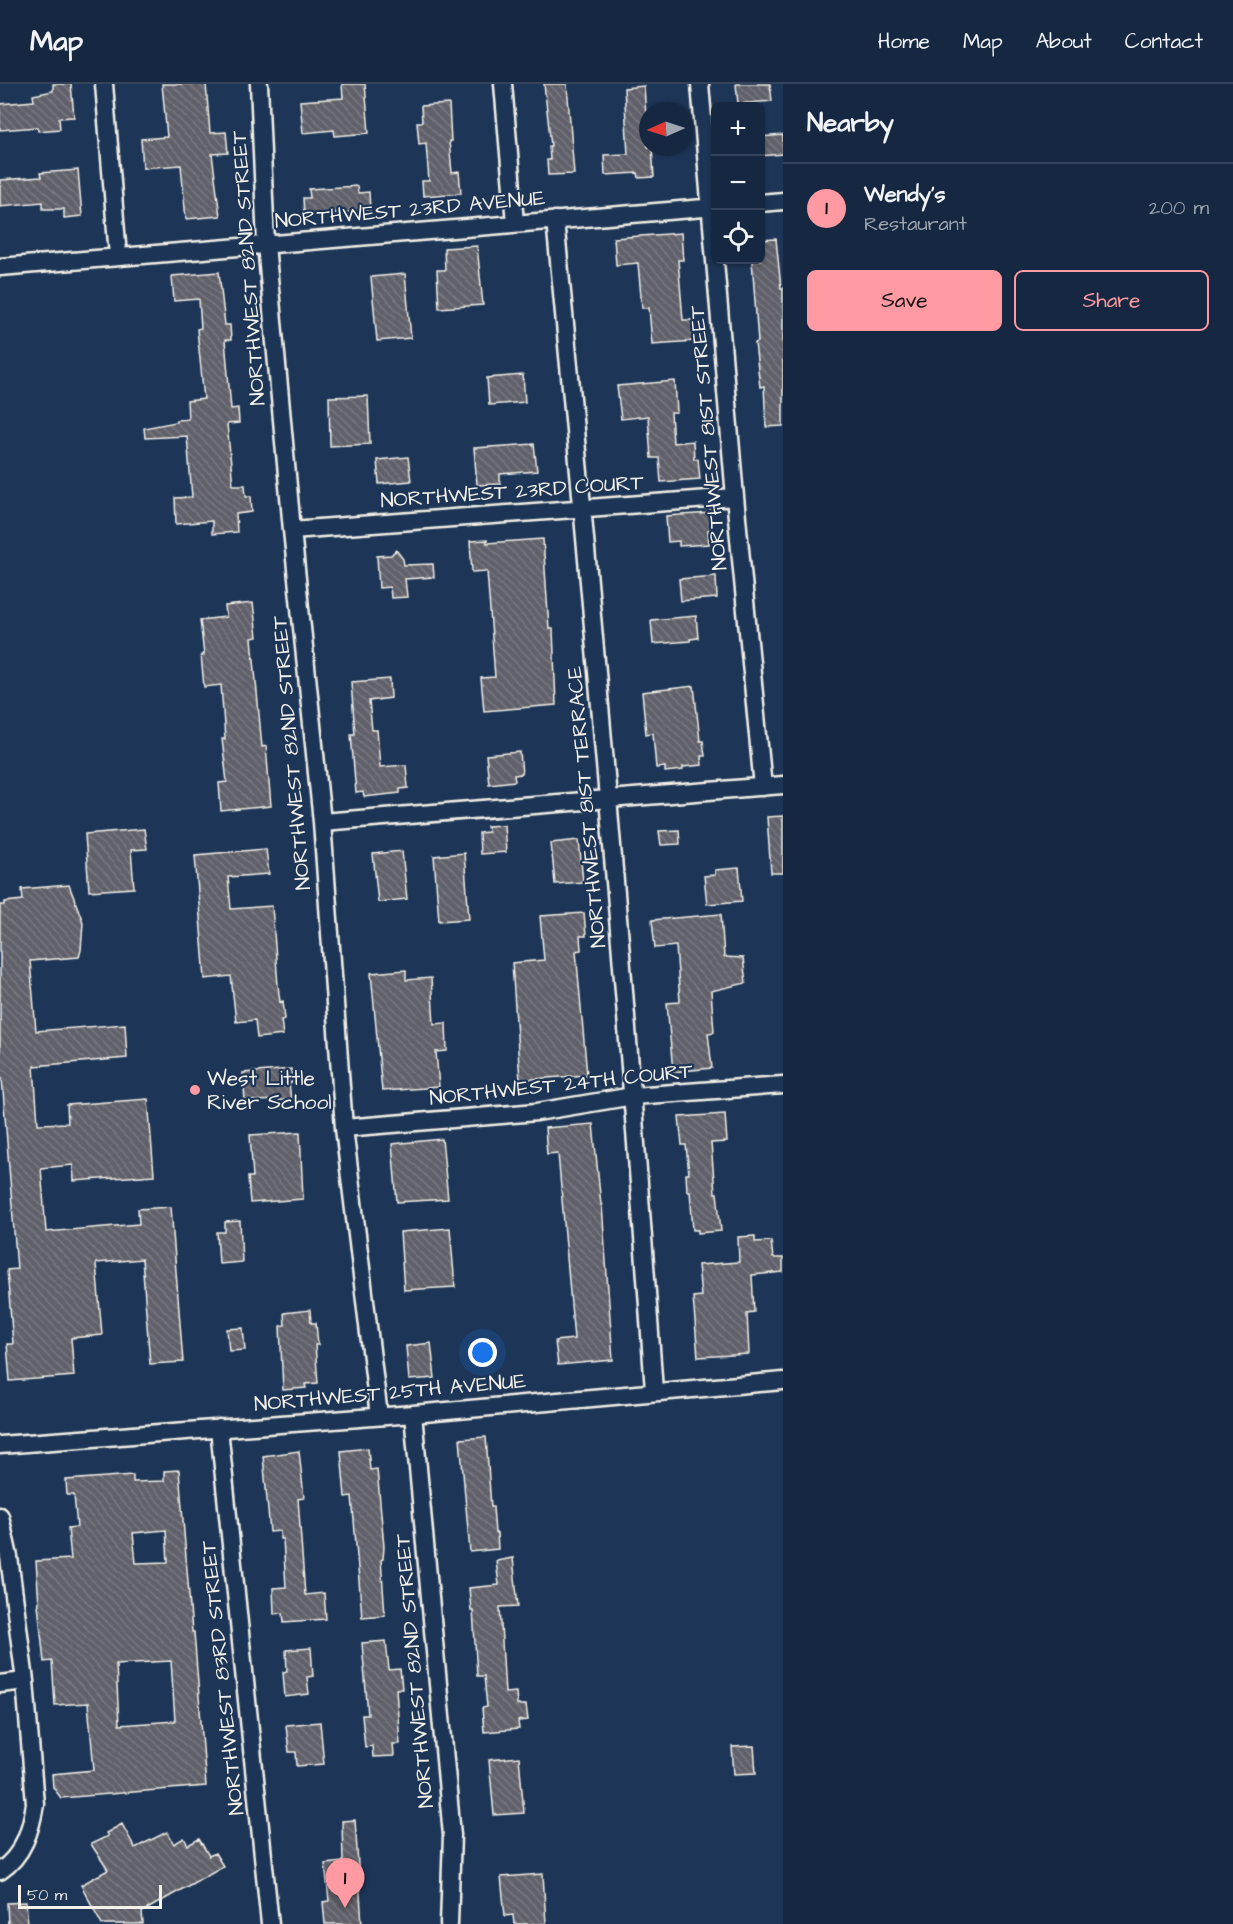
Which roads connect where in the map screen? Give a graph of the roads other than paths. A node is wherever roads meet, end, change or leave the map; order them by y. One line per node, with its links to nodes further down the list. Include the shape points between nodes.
1 (104, 84): 13 (street)
2 (259, 84): 12 (street, NORTHWEST 82ND STREET)
3 (503, 84): 11 (street)
4 (700, 84): 5 (street, NORTHWEST 81ST STREET)
5 (711, 188)
6 (783, 201): 7 (street)
7 (765, 203)
8 (711, 207): 10 (street, NORTHWEST 23RD AVENUE)
9 (713, 210): 15 (street, NORTHWEST 81ST STREET)
10 (555, 220): 11 (street, NORTHWEST 23RD AVENUE); 16 (street, NORTHWEST 81ST TERRACE)
11 (515, 223): 12 (street, NORTHWEST 23RD AVENUE)
12 (266, 244): 13 (street, NORTHWEST 23RD AVENUE); 17 (street, NORTHWEST 82ND STREET)
13 (118, 256): 14 (street, NORTHWEST 23RD AVENUE)
14 (0, 267)
15 (735, 497): 16 (street, NORTHWEST 23RD COURT); 19 (street, NORTHWEST 81ST STREET)
16 (583, 508): 17 (street, NORTHWEST 23RD COURT); 20 (street, NORTHWEST 81ST TERRACE)
17 (292, 530): 21 (street, NORTHWEST 82ND STREET)
18 (783, 785): 19 (street)
19 (763, 787): 20 (street)
20 (608, 800): 21 (street); 23 (street, NORTHWEST 81ST TERRACE)
21 (322, 822): 24 (street, NORTHWEST 82ND STREET)
22 (783, 1085): 23 (street, NORTHWEST 24TH COURT)
23 (633, 1096): 24 (street, NORTHWEST 24TH COURT, via 537,1112); 26 (street, NORTHWEST 81ST TERRACE)
24 (344, 1128): 28 (street, NORTHWEST 82ND STREET)
25 (783, 1381): 26 (street, NORTHWEST 25TH AVENUE)
26 (654, 1391): 27 (street, NORTHWEST 25TH AVENUE)
27 (413, 1414): 28 (street, NORTHWEST 25TH AVENUE); 36 (street, NORTHWEST 82ND STREET, via 452,1835)
28 (380, 1416): 29 (street, NORTHWEST 25TH AVENUE)
29 (219, 1428): 30 (street, NORTHWEST 25TH AVENUE); 35 (street, NORTHWEST 83RD STREET)
30 (0, 1445)
31 (0, 1516): 32 (street)
32 (25, 1681): 33 (street); 34 (street, via 35,1804 25,1843)
33 (0, 1684)
34 (0, 1871)
35 (270, 1924)
36 (449, 1924)

